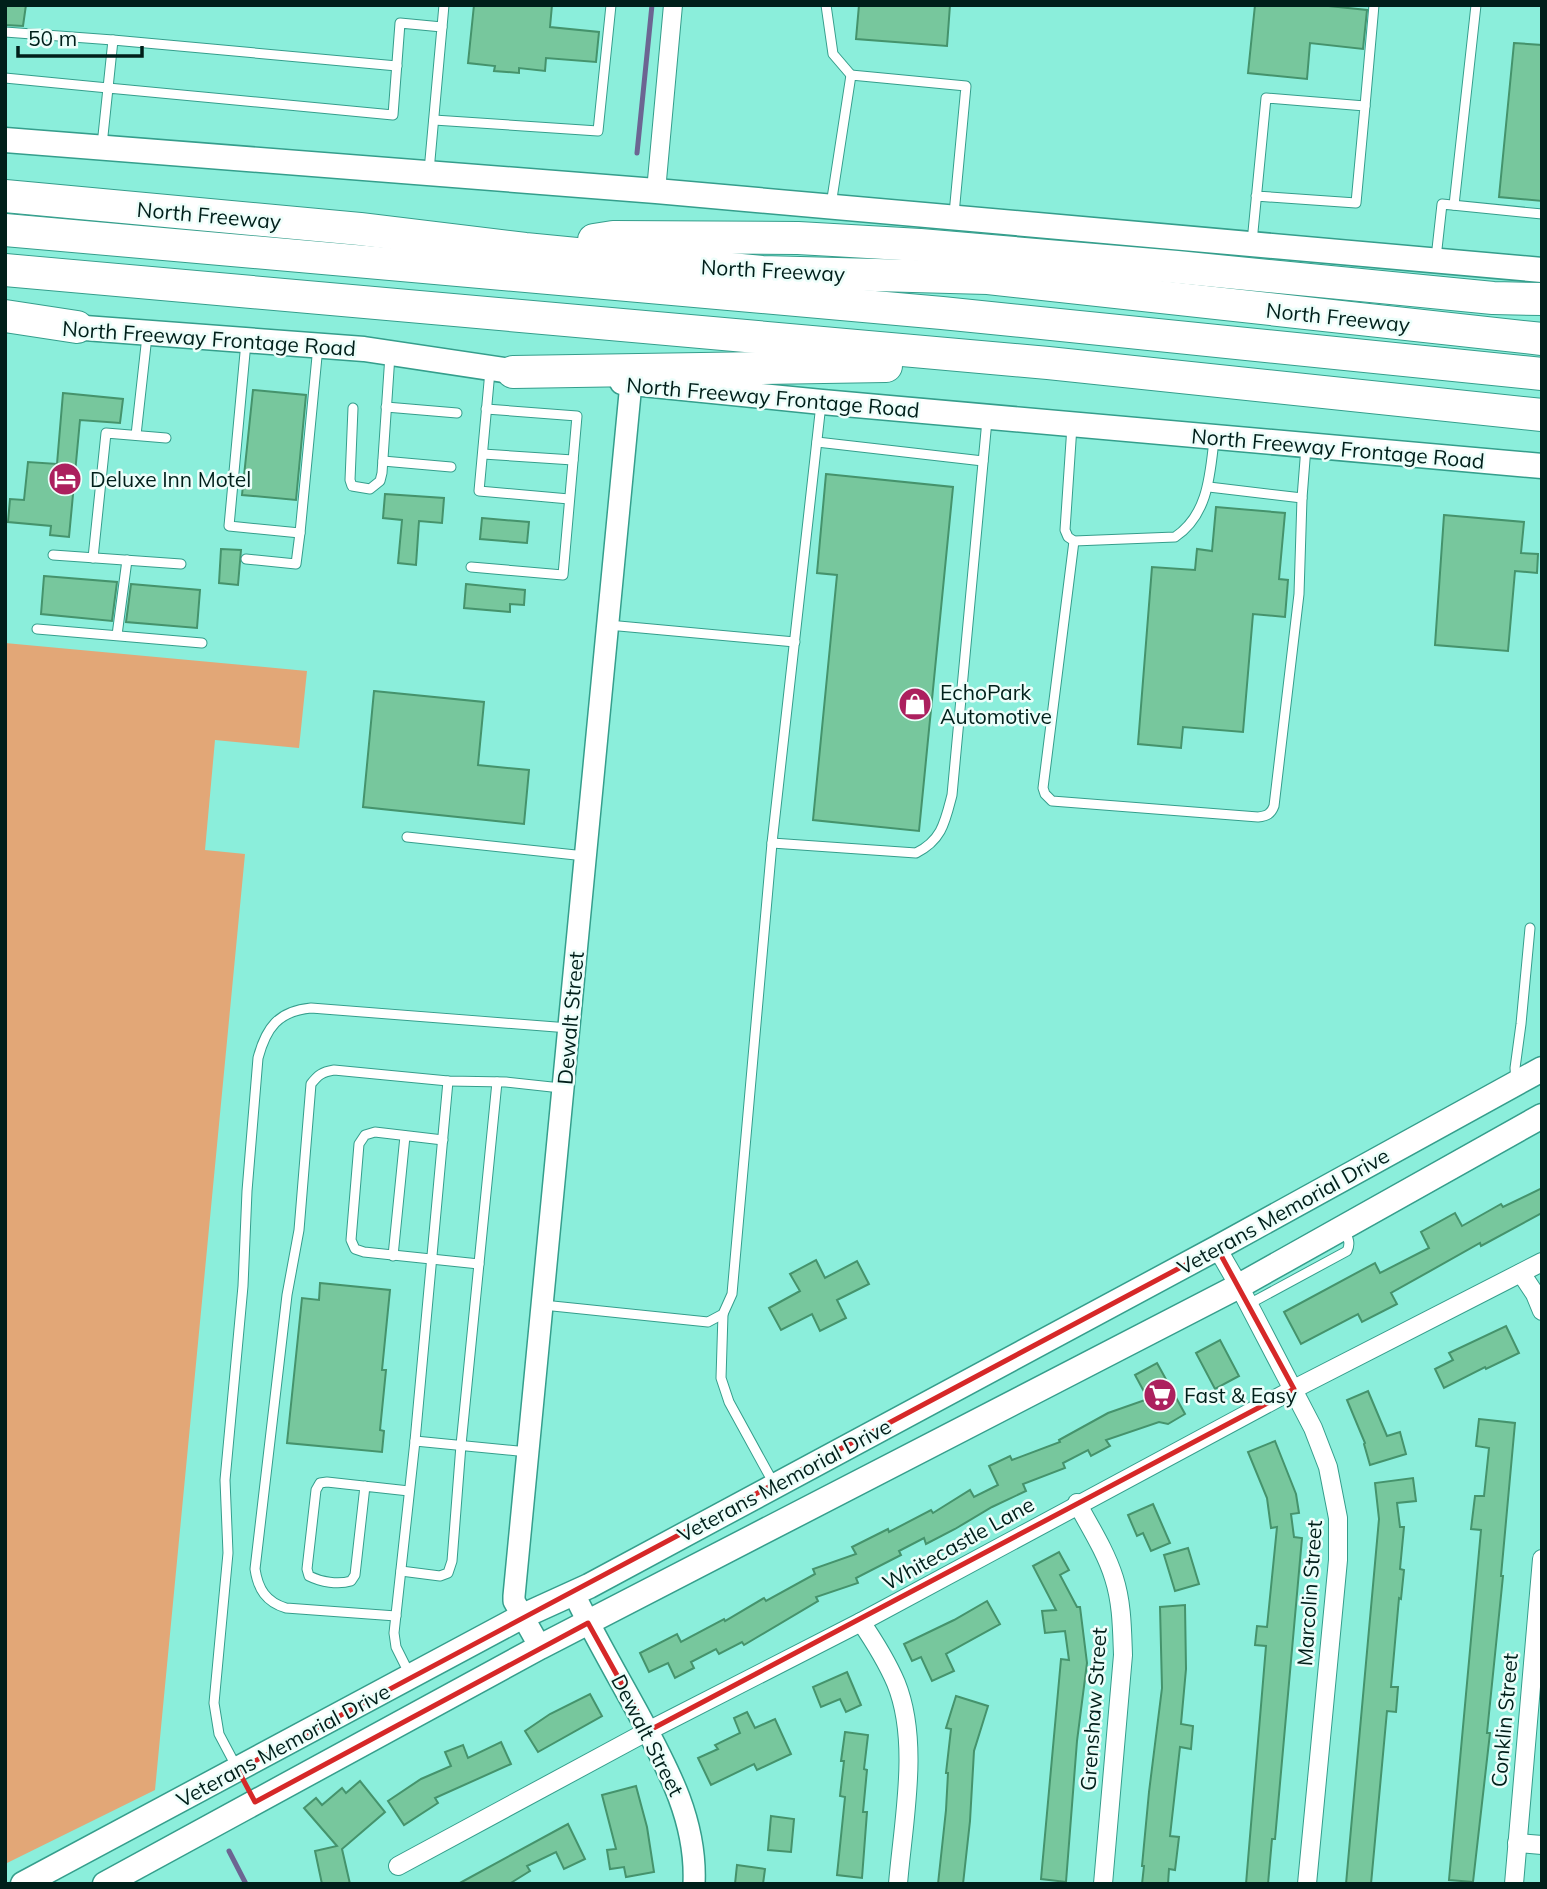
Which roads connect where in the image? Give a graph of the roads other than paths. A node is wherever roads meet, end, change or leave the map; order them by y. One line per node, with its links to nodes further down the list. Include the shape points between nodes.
1 (444, 5): 7 (lane)
2 (611, 5): 15 (lane, via 598,131)
3 (673, 5): 19 (street)
4 (826, 5): 11 (lane, via 833,54)
5 (1374, 5): 14 (lane)
6 (1476, 5): 22 (lane)
7 (442, 27): 10 (lane, via 400,23); 15 (lane)
8 (5, 32): 9 (lane)
9 (113, 40): 10 (lane); 13 (lane)
10 (397, 65): 13 (lane, via 393,115)
11 (851, 75): 23 (lane); 25 (lane, via 966,86)
12 (5, 78): 13 (lane)
13 (108, 88): 17 (lane)
14 (1365, 106): 21 (lane, via 1356,203); 21 (lane, via 1266,97)
15 (434, 120): 18 (lane)
16 (5, 139): 17 (main road)
17 (102, 147): 18 (main road)
18 (429, 173): 19 (main road)
19 (656, 191): 23 (main road)
20 (5, 196): 28 (highway, North Freeway)
21 (1256, 196): 27 (lane)
22 (1454, 205): 24 (lane); 29 (lane, via 1442,204)
23 (830, 206): 25 (main road)
24 (1542, 214)
25 (954, 217): 27 (main road)
26 (5, 230): 43 (highway, North Freeway, via 942,313)
27 (1252, 244): 29 (main road)
28 (525, 249): 32 (highway, via 613,237 798,238); 37 (highway, North Freeway, via 762,272 988,278)
29 (1436, 260): 31 (main road)
30 (5, 270): 41 (highway)
31 (1542, 270)
32 (1542, 299)
33 (5, 316): 35 (highway)
34 (5, 322): 35 (main road, North Freeway Frontage Road)
35 (77, 327): 36 (main road, North Freeway Frontage Road)
36 (148, 333): 38 (main road, North Freeway Frontage Road); 53 (lane)
37 (1542, 339)
38 (246, 340): 39 (main road, North Freeway Frontage Road); 67 (lane, via 229,526)
39 (318, 346): 40 (main road, North Freeway Frontage Road); 67 (lane)
40 (390, 353): 42 (main road, North Freeway Frontage Road); 46 (lane)
41 (1048, 363): 42 (highway); 50 (highway)
42 (501, 371): 44 (main road, North Freeway Frontage Road); 48 (lane)
43 (1542, 374)
44 (631, 383): 45 (main road, North Freeway Frontage Road); 75 (street, Dewalt Street)
45 (822, 402): 51 (main road, North Freeway Frontage Road); 56 (lane)
46 (386, 407): 49 (lane); 60 (lane)
47 (353, 408): 60 (lane, via 352,486 376,486)
48 (486, 409): 58 (lane); 59 (lane, via 577,416)
49 (457, 413)
50 (1542, 415)
51 (987, 417): 52 (main road, North Freeway Frontage Road); 61 (lane)
52 (1073, 425): 54 (main road, North Freeway Frontage Road); 68 (lane, via 1065,530)
53 (136, 435): 55 (lane); 70 (lane, via 106,433)
54 (1214, 437): 57 (main road, North Freeway Frontage Road); 64 (lane)
55 (166, 438)
56 (817, 442): 61 (lane); 78 (lane)
57 (1306, 445): 62 (main road, North Freeway Frontage Road); 65 (lane)
58 (483, 454): 59 (lane); 66 (lane, via 479,491)
59 (573, 460): 66 (lane)
60 (383, 461): 63 (lane)
61 (983, 461): 81 (lane, via 952,795 943,827 930,846 916,853)
62 (1542, 466)
63 (451, 467)
64 (1209, 487): 65 (lane); 68 (lane, via 1185,531 1175,537)
65 (1302, 498): 68 (lane, via 1299,594 1274,806 1266,816 1052,801 1045,794)
66 (569, 499): 74 (lane, via 563,575)
67 (300, 533): 71 (lane, via 296,564)
68 (1074, 541)
69 (53, 555): 70 (lane)
70 (93, 558): 72 (lane)
71 (246, 559)
72 (127, 560): 73 (lane); 77 (lane)
73 (181, 564)
74 (471, 567)
75 (607, 625): 78 (lane); 82 (street, Dewalt Street)
76 (37, 629): 77 (lane)
77 (117, 635): 79 (lane)
78 (795, 642): 81 (lane)
79 (202, 643)
80 (407, 837): 82 (lane)
81 (772, 843): 102 (lane, via 732,1294)
82 (584, 856): 84 (street, Dewalt Street)
83 (1530, 928): 88 (lane)
84 (569, 1028): 89 (street, Dewalt Street); 124 (lane, via 311,1008 285,1014 263,1037 225,1480 228,1553 214,1703 219,1734)
85 (1542, 1069): 88 (main road, Veterans Memorial Drive)
86 (448, 1081): 87 (lane); 92 (lane); 116 (lane, via 334,1070 317,1076 312,1084 299,1230 287,1295 255,1569 264,1596 276,1605)
87 (497, 1082): 89 (lane); 97 (lane)
88 (1517, 1083): 93 (main road, Veterans Memorial Drive)
89 (563, 1088): 100 (street, Dewalt Street)
90 (1542, 1116): 99 (main road, Veterans Memorial Drive, via 1343,1228)
91 (405, 1136): 92 (lane); 94 (lane); 94 (lane, via 375,1132 365,1135 359,1144 351,1240 355,1249 363,1252)
92 (443, 1140): 95 (lane)
93 (1217, 1248): 99 (street, Marcolin Street); 104 (main road, Veterans Memorial Drive)
94 (393, 1255): 95 (lane)
95 (432, 1260): 97 (lane); 105 (lane)
96 (1542, 1262): 98 (street, Whitecastle Lane)
97 (479, 1264): 106 (lane)
98 (1521, 1273): 101 (street); 103 (street, Whitecastle Lane)
99 (1244, 1295): 103 (street, Marcolin Street); 108 (main road, Veterans Memorial Drive)
100 (540, 1305): 102 (lane, via 708,1321); 107 (street, Dewalt Street)
101 (1542, 1311)
102 (723, 1314): 110 (lane, via 721,1378)
103 (1294, 1389): 112 (street, Whitecastle Lane); 134 (street, Marcolin Street, via 1328,1467 1338,1518 1338,1560)
104 (860, 1439): 108 (main road); 110 (main road, Veterans Memorial Drive)
105 (415, 1441): 106 (lane); 111 (lane)
106 (461, 1445): 107 (lane); 114 (lane, via 449,1573 440,1576)
107 (529, 1452): 117 (street, Dewalt Street, via 514,1596)
108 (879, 1473): 119 (main road, Veterans Memorial Drive)
109 (365, 1486): 109 (lane, via 320,1483 309,1576 345,1583 355,1575); 111 (lane)
110 (774, 1486): 115 (main road, Veterans Memorial Drive)
111 (409, 1490): 114 (lane)
112 (1077, 1503): 118 (street, Whitecastle Lane); 133 (street, Grenshaw Street, via 1114,1578 1121,1617 1123,1655)
113 (1542, 1559): 120 (street, Conklin Street)
114 (401, 1570): 116 (lane)
115 (574, 1594): 117 (main road, Veterans Memorial Drive); 119 (street, Dewalt Street)
116 (396, 1616): 122 (lane, via 396,1647)
117 (523, 1616): 121 (street, Dewalt Street); 122 (main road, Veterans Memorial Drive)
118 (861, 1622): 123 (street, Whitecastle Lane); 132 (street, via 897,1685 906,1724 908,1767)
119 (588, 1623): 121 (main road, Veterans Memorial Drive); 123 (street, Dewalt Street)
120 (1538, 1630): 126 (street, Conklin Street)
121 (540, 1647): 125 (main road, Veterans Memorial Drive)
122 (411, 1676): 124 (main road, Veterans Memorial Drive)
123 (648, 1731): 128 (street, Whitecastle Lane); 131 (street, Dewalt Street, via 684,1806 695,1864)
124 (237, 1770): 125 (main road); 129 (main road, Veterans Memorial Drive)
125 (255, 1802): 130 (main road, Veterans Memorial Drive)
126 (1517, 1843): 127 (street); 135 (street, Conklin Street)
127 (1542, 1845)
128 (398, 1866)
129 (23, 1884)
130 (105, 1884)
131 (694, 1884)
132 (898, 1884)
133 (1103, 1884)
134 (1307, 1884)
135 (1514, 1884)

